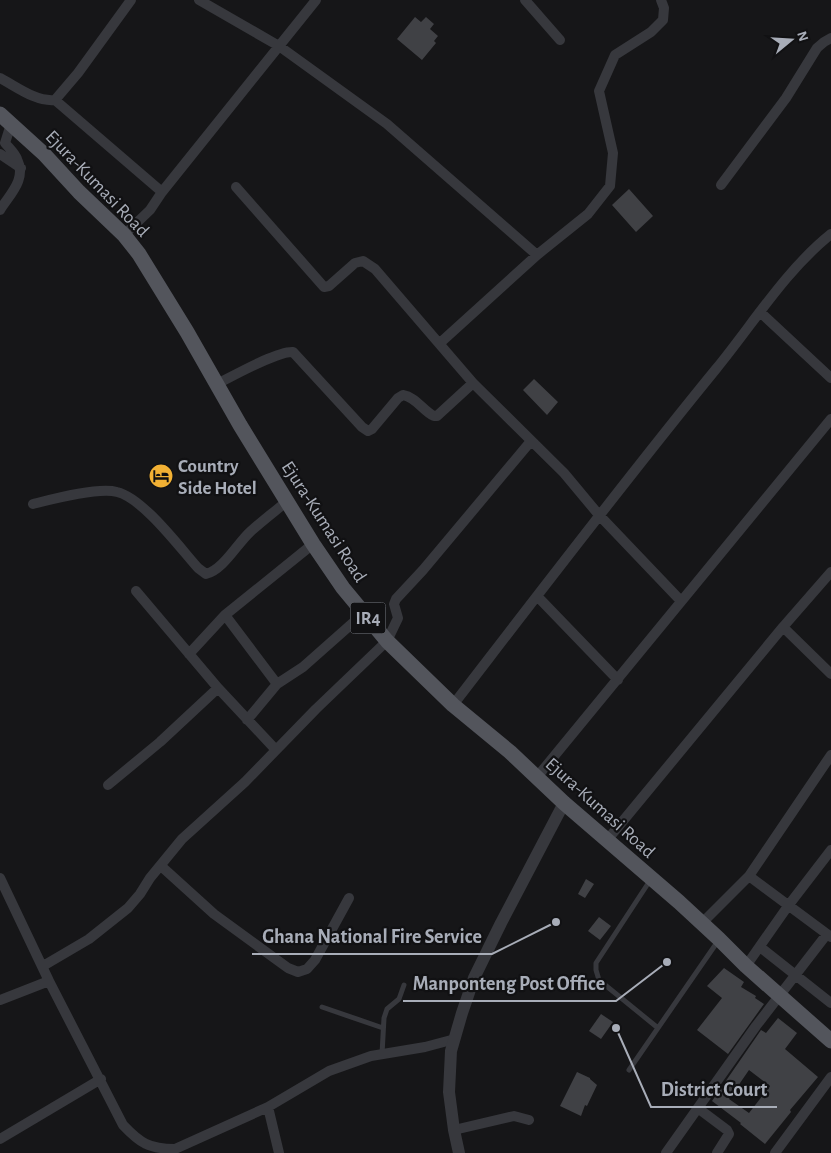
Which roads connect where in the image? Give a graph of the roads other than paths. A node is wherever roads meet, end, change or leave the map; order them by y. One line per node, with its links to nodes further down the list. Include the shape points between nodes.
1 (131, 0): 10 (street)
2 (199, 0): 8 (street)
3 (316, 0): 8 (street)
4 (525, 0): 7 (street)
5 (661, 0): 20 (street, via 663,20 651,32 615,55 598,91 613,153 610,186 588,214)
6 (831, 38): 14 (street, via 817,48 786,98)
7 (560, 40)
8 (279, 46): 16 (street); 20 (street, via 387,124)
9 (0, 78): 10 (street, via 46,101)
10 (56, 100): 16 (street)
11 (5, 119): 13 (street, via 5,143 17,157); 19 (main road, Ejura-Kumasi Road / IR4)
12 (0, 154): 13 (street)
13 (21, 168): 17 (street, via 20,181)
14 (721, 185)
15 (236, 186): 22 (street, via 324,287 355,263 363,261 375,270)
16 (162, 192): 19 (street, via 150,210)
17 (0, 210)
18 (831, 234): 21 (street, via 789,275)
19 (124, 235): 25 (main road, Ejura-Kumasi Road / IR4, via 157,281)
20 (537, 255): 22 (street)
21 (760, 312): 23 (street); 30 (street)
22 (440, 343): 24 (street)
23 (831, 378)
24 (473, 383): 25 (street, via 437,416 404,395 368,431 293,352 261,362); 27 (street)
25 (217, 384): 28 (main road, Ejura-Kumasi Road / IR4)
26 (831, 419): 35 (street)
27 (531, 441): 30 (street, via 564,473); 39 (street, via 396,599 394,604 398,618)
28 (286, 502): 29 (street, via 250,532 221,566 206,574 141,505 117,492 77,494); 31 (main road, Ejura-Kumasi Road / IR4)
29 (33, 504)
30 (599, 515): 34 (street); 35 (street)
31 (312, 544): 36 (main road, Ejura-Kumasi Road / IR4); 37 (street)
32 (831, 572): 38 (street)
33 (136, 592): 40 (street)
34 (537, 596): 42 (street); 45 (street)
35 (681, 601): 42 (street)
36 (364, 613): 39 (main road, Ejura-Kumasi Road / IR4); 43 (street, via 303,667)
37 (225, 615): 40 (street); 43 (street)
38 (783, 626): 41 (street); 52 (street)
39 (387, 640): 45 (main road, Ejura-Kumasi Road / IR4); 47 (street)
40 (189, 654): 44 (street)
41 (831, 674)
42 (618, 680): 49 (street)
43 (277, 684): 46 (street)
44 (218, 688): 46 (street); 50 (street)
45 (453, 705): 49 (main road, Ejura-Kumasi Road / IR4)
46 (247, 720): 47 (street)
47 (276, 750): 54 (street, via 182,839)
48 (831, 755): 55 (street)
49 (537, 777): 51 (main road, Ejura-Kumasi Road / IR4)
50 (108, 785)
51 (564, 803): 52 (main road, Ejura-Kumasi Road / IR4); 75 (street, via 474,978)
52 (608, 839): 57 (main road, Ejura-Kumasi Road / IR4)
53 (831, 850): 59 (street)
54 (161, 866): 58 (street, via 214,914 298,972 307,969 315,960); 64 (street, via 115,920)
55 (749, 876): 59 (street); 60 (street)
56 (0, 878): 64 (street)
57 (651, 878): 60 (main road, Ejura-Kumasi Road / IR4); 74 (lane, via 596,962 596,970 599,980)
58 (349, 898)
59 (788, 906): 61 (street); 63 (street)
60 (702, 923): 62 (main road, Ejura-Kumasi Road / IR4)
61 (829, 935): 66 (street)
62 (719, 939): 65 (main road, Ejura-Kumasi Road / IR4); 74 (lane)
63 (760, 947): 65 (street); 66 (street)
64 (43, 966): 67 (street)
65 (746, 966): 69 (main road, Ejura-Kumasi Road / IR4)
66 (796, 976): 69 (street); 71 (street)
67 (49, 981): 70 (street); 80 (street)
68 (404, 985): 73 (lane, via 399,998 387,1009)
69 (781, 996): 76 (main road, Ejura-Kumasi Road / IR4); 82 (street, via 756,1026)
70 (0, 1000)
71 (831, 1003)
72 (322, 1008): 73 (lane)
73 (383, 1028): 77 (lane)
74 (658, 1028): 78 (lane)
75 (455, 1039): 77 (street); 84 (street, via 451,1051 450,1092)
76 (831, 1041)
77 (382, 1055): 81 (street, via 329,1071)
78 (629, 1070)
79 (831, 1077): 91 (street)
80 (101, 1080): 85 (street); 86 (street, via 123,1125 137,1140)
81 (268, 1107): 86 (street); 87 (street)
82 (699, 1109): 89 (street); 90 (street, via 729,1134)
83 (529, 1120): 84 (street, via 514,1116)
84 (454, 1130): 88 (street)
85 (0, 1139)
86 (172, 1151)
87 (279, 1153)
88 (459, 1153)
89 (666, 1153)
90 (717, 1153)
91 (775, 1153)

